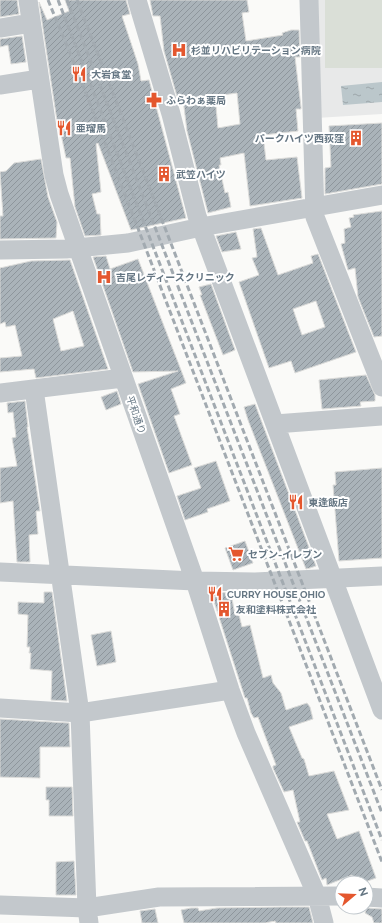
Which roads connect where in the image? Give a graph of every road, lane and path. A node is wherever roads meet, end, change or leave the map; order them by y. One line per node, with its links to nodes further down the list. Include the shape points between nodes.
1 (28, 0): 4 (street, 平和通り)
2 (137, 0): 10 (street, via 172,114)
3 (309, 0): 9 (street)
4 (31, 23): 5 (street); 6 (street, 平和通り)
5 (0, 28)
6 (40, 79): 7 (street); 11 (street, 平和通り, via 54,175)
7 (0, 85)
8 (382, 196): 9 (street)
9 (313, 207): 10 (street); 14 (street)
10 (201, 227): 11 (street, via 128,243); 18 (street)
11 (77, 248): 12 (street); 13 (street, 平和通り)
12 (0, 250)
13 (123, 378): 15 (street); 23 (street, 平和通り)
14 (382, 387)
15 (34, 389): 16 (street); 20 (street)
16 (0, 394)
17 (382, 416): 18 (street)
18 (275, 424): 22 (street)
19 (0, 572): 20 (street)
20 (60, 573): 23 (street); 27 (street)
21 (382, 576): 22 (street)
22 (331, 578): 23 (street, via 255,582); 26 (street)
23 (195, 581): 24 (street, 平和通り)
24 (230, 690): 27 (street); 28 (street, 平和通り)
25 (0, 708): 27 (street)
26 (382, 710)
27 (80, 713): 31 (street)
28 (317, 896): 29 (street); 31 (street, via 159,897); 32 (street, 平和通り)
29 (334, 896)
30 (0, 905): 31 (street)
31 (88, 915)
32 (324, 923)

